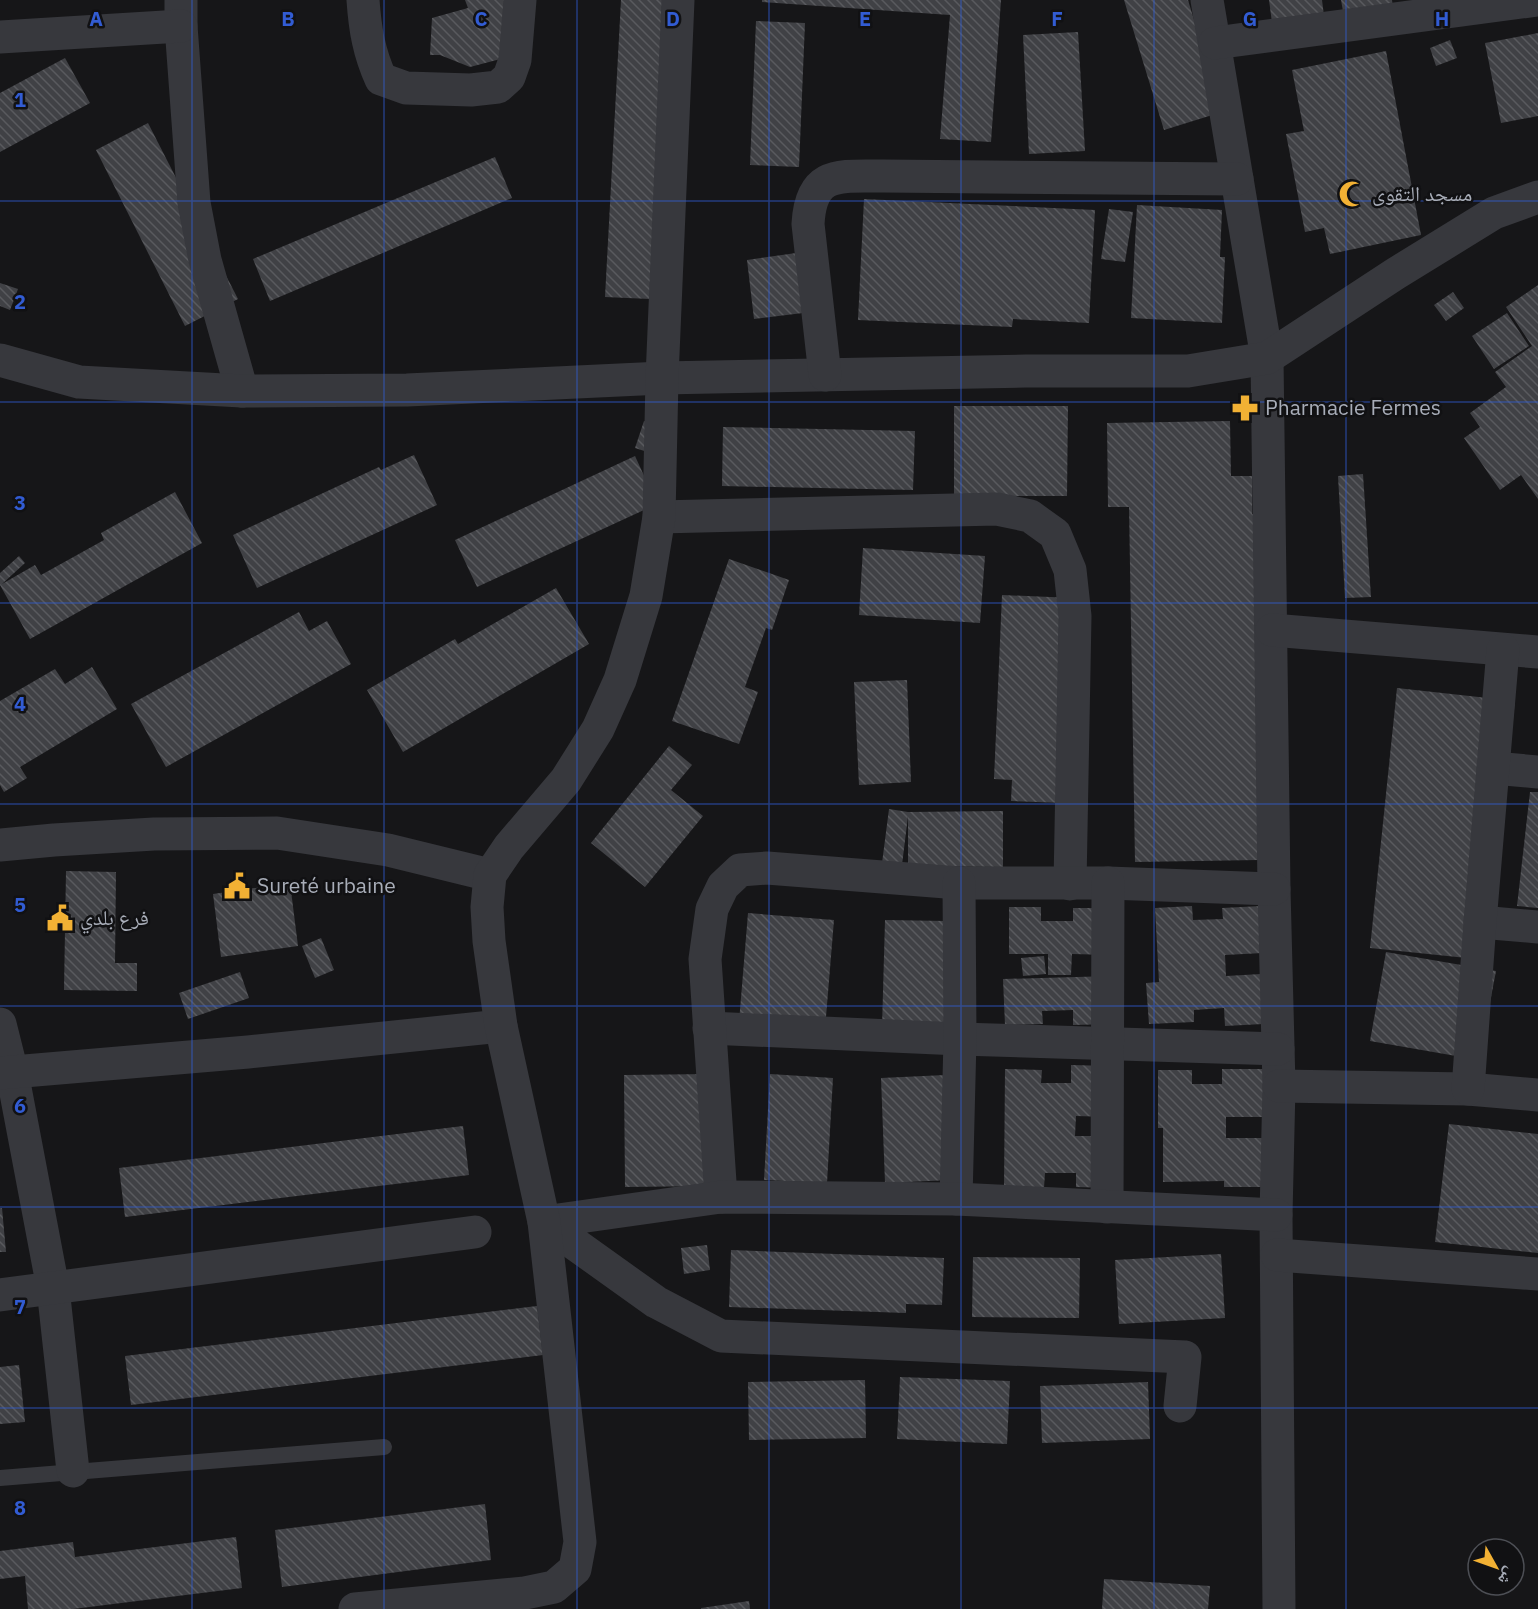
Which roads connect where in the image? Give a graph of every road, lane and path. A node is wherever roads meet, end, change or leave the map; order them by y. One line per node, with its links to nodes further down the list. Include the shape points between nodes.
1 (363, 0): 2 (street, via 371,58 381,79 406,88 471,90 498,87 509,77 515,60)
2 (520, 0)
3 (678, 0): 14 (street)
4 (1208, 0): 8 (street)
5 (1537, 0): 8 (street)
6 (181, 13): 7 (street); 15 (street, via 194,203 205,260)
7 (0, 37)
8 (1215, 43): 9 (street)
9 (1237, 179): 11 (street); 13 (street, via 832,178 816,189 809,206 808,224)
10 (1538, 197): 11 (street, via 1494,213)
11 (1267, 358): 13 (street, via 1188,371); 17 (street)
12 (0, 360): 15 (street, via 79,382)
13 (825, 375): 14 (street)
14 (662, 378): 15 (street, via 407,390); 16 (street)
15 (242, 391)
16 (659, 516): 23 (street, via 646,596 620,680 598,729 566,780); 26 (street, via 997,509 1030,516 1055,534 1070,570 1075,616)
17 (1272, 630): 18 (street); 27 (street)
18 (1503, 650): 19 (street); 20 (street)
19 (1538, 652)
20 (1493, 768): 21 (street); 28 (street)
21 (1538, 772)
22 (0, 845): 23 (street, via 154,834 277,834 388,850)
23 (490, 874): 31 (street, via 489,941)
24 (959, 883): 26 (street); 32 (street, via 767,868 740,870 723,886 712,909 705,959); 33 (street)
25 (1108, 883): 26 (street); 27 (street); 34 (street)
26 (1071, 884)
27 (1274, 889): 35 (street)
28 (1480, 922): 29 (street); 38 (street)
29 (1538, 927)
30 (0, 1024): 36 (street)
31 (501, 1026): 36 (street); 44 (street)
32 (709, 1028): 33 (street); 40 (street)
33 (960, 1039): 34 (street); 41 (street)
34 (1108, 1044): 35 (street); 42 (street)
35 (1278, 1049): 37 (street)
36 (6, 1073): 48 (street)
37 (1279, 1086): 38 (street); 43 (street)
38 (1468, 1089): 39 (street)
39 (1538, 1095)
40 (721, 1197): 41 (street); 44 (street)
41 (956, 1199): 42 (street)
42 (1107, 1207): 43 (street)
43 (1276, 1215): 46 (street)
44 (544, 1222): 50 (street, via 656,1302 721,1336 1185,1357); 54 (street, via 580,1542 575,1569 554,1587 525,1593)
45 (475, 1232): 48 (street)
46 (1276, 1255): 47 (street); 55 (street)
47 (1538, 1274)
48 (53, 1288): 49 (street); 52 (street)
49 (0, 1294)
50 (1180, 1406)
51 (384, 1447): 52 (lane)
52 (73, 1471): 53 (lane)
53 (0, 1478)
54 (355, 1609)
55 (1279, 1609)

